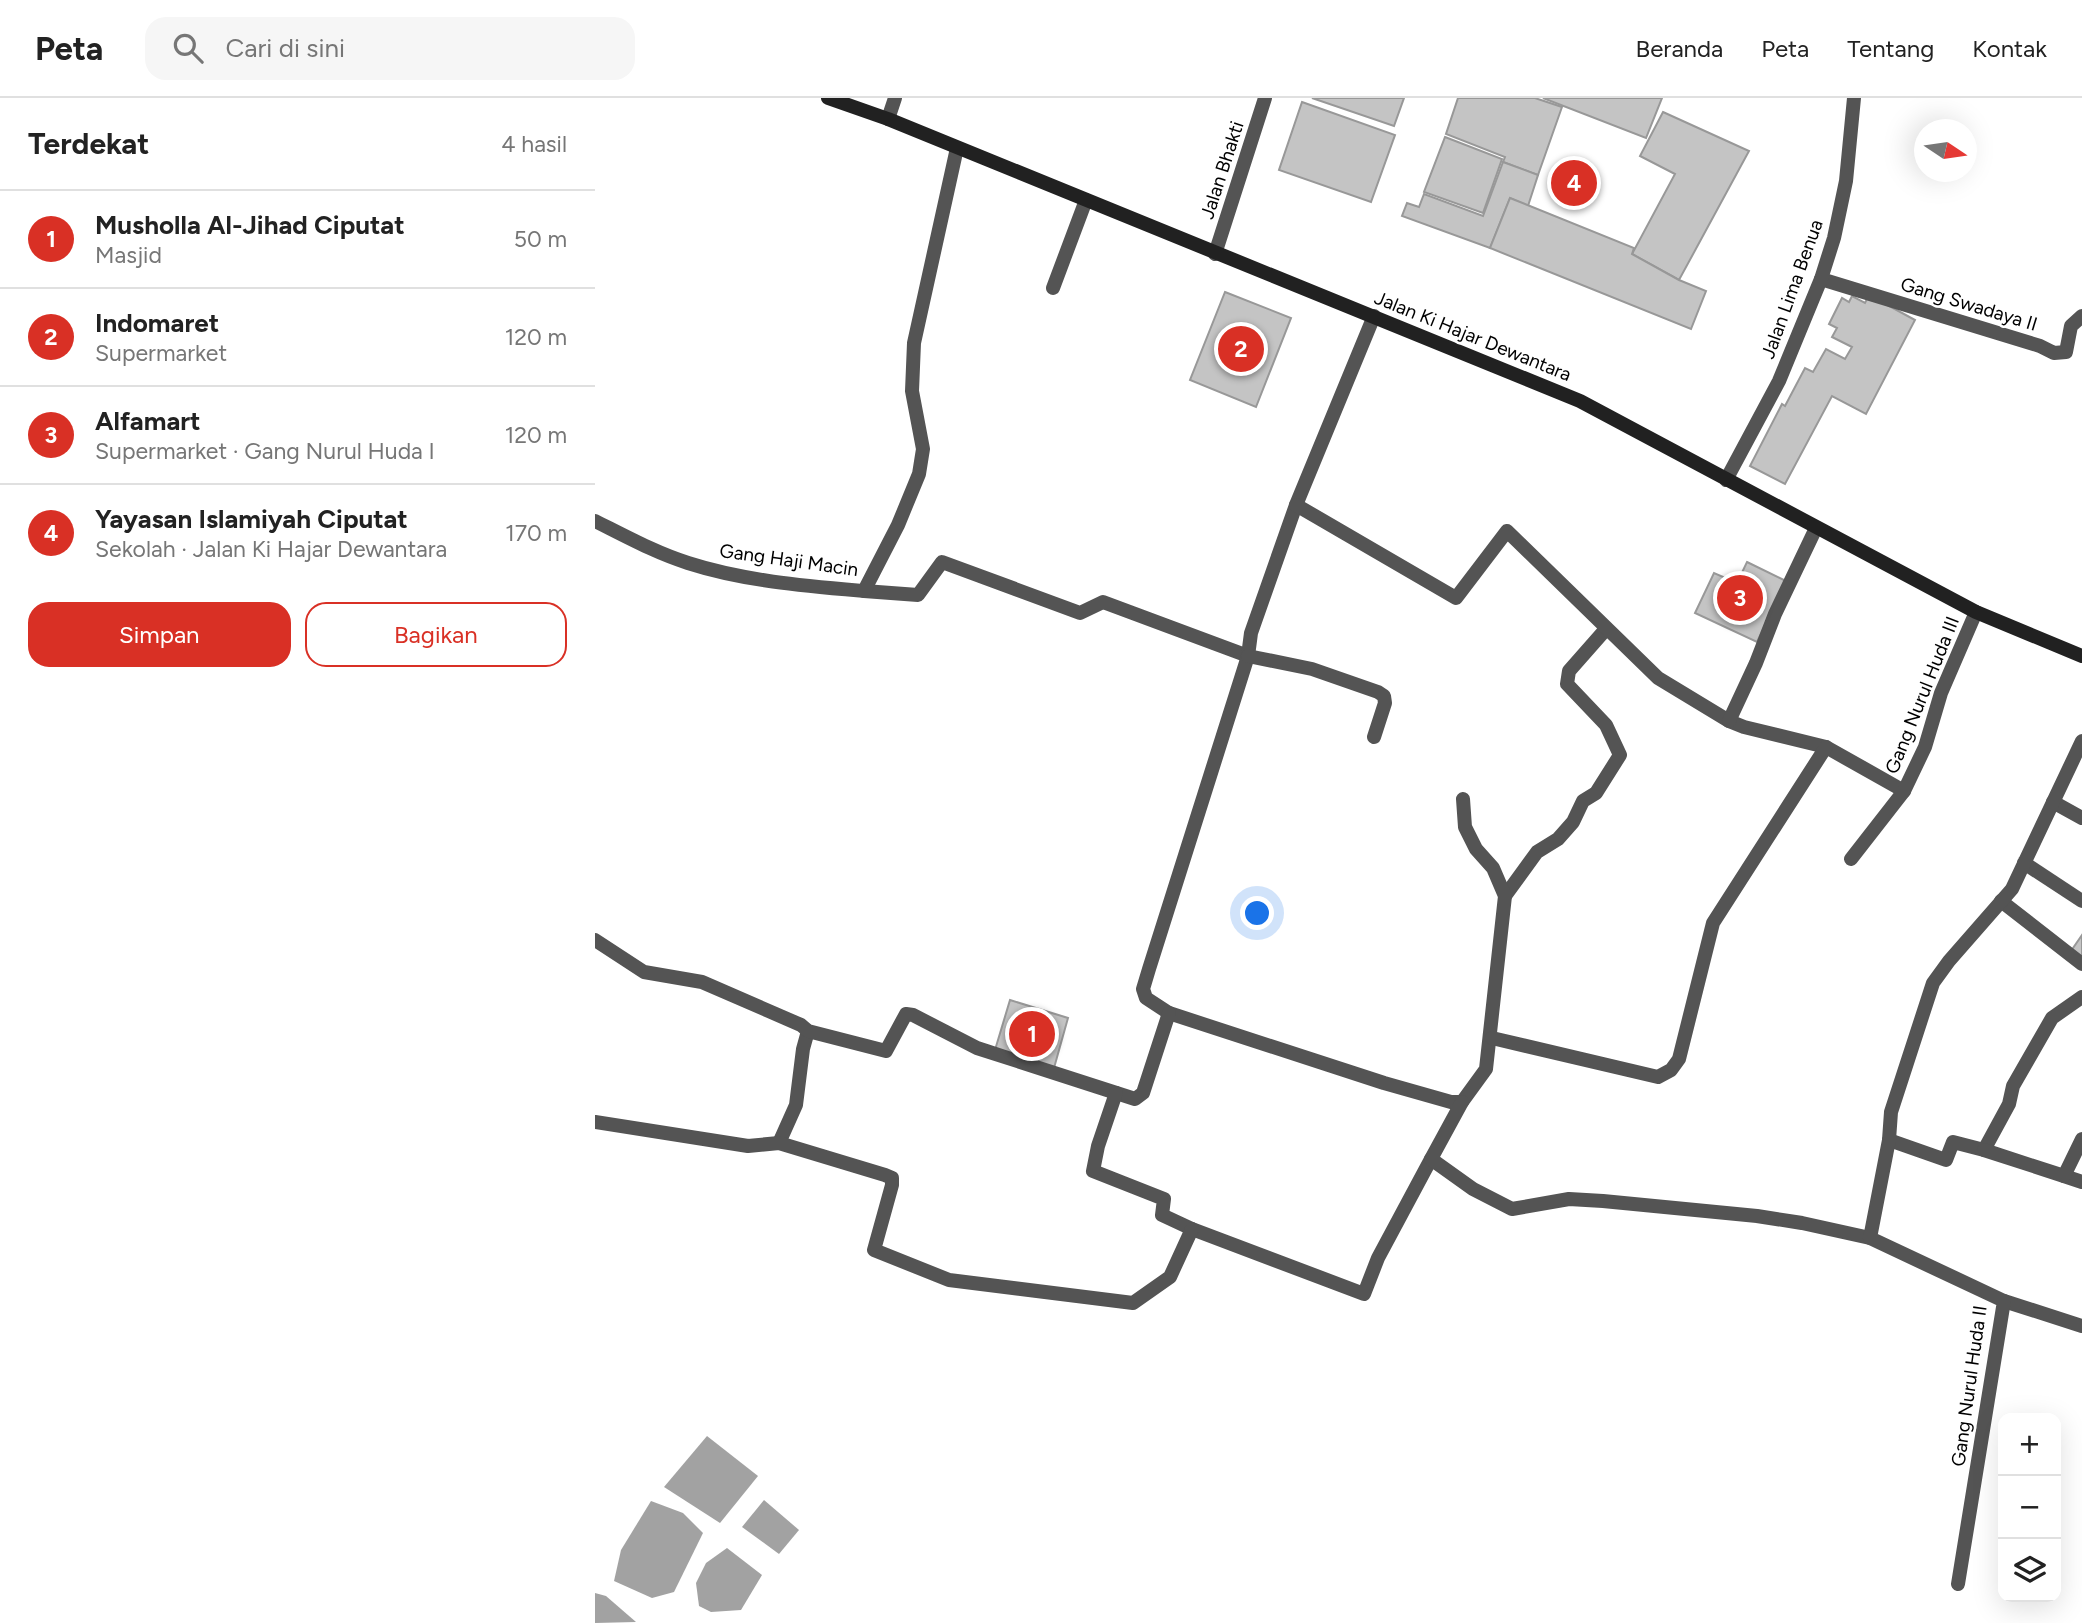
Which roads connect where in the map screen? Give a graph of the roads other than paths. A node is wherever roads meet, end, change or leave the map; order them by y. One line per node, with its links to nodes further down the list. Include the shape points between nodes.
1 (828, 98): 5 (main road, Jalan Ki Hajar Dewantara)
2 (895, 98): 5 (street)
3 (1265, 98): 8 (street, Jalan Bhakti)
4 (1854, 98): 9 (street, Jalan Lima Benua, via 1846,181)
5 (888, 119): 6 (main road, Jalan Ki Hajar Dewantara)
6 (957, 148): 7 (main road, Jalan Ki Hajar Dewantara); 17 (street, Gang Haji Macin, via 914,343 912,391 923,449 919,474)
7 (1086, 200): 8 (main road, Jalan Ki Hajar Dewantara); 10 (street)
8 (1215, 254): 11 (main road, Jalan Ki Hajar Dewantara)
9 (1821, 279): 12 (street, Gang Swadaya II, via 2054,353 2066,352 2071,326); 13 (street, Jalan Lima Benua, via 1779,381)
10 (1053, 288)
11 (1374, 316): 13 (main road, Jalan Ki Hajar Dewantara, via 1580,401); 14 (street)
12 (2082, 316)
13 (1726, 480): 16 (main road, Jalan Ki Hajar Dewantara)
14 (1296, 505): 19 (street, via 1456,598 1507,531); 20 (street, via 1251,633)
15 (595, 521): 17 (street, Gang Haji Macin, via 688,563 737,575)
16 (1816, 528): 18 (main road, Jalan Ki Hajar Dewantara); 22 (street)
17 (864, 591): 20 (street, via 918,595 942,562 1080,613 1103,602)
18 (1976, 612): 21 (main road, Jalan Ki Hajar Dewantara); 26 (street, Gang Nurul Huda III)
19 (1607, 629): 22 (street, via 1658,678); 32 (street, via 1569,671 1567,684 1606,725 1620,755 1596,793 1583,801 1573,822 1537,852)
20 (1248, 656): 23 (street, via 1312,669 1378,692 1385,703); 38 (street, via 1143,989 1146,998)
21 (2082, 656)
22 (1729, 721): 25 (street)
23 (1374, 737)
24 (2082, 741): 28 (street)
25 (1826, 747): 26 (street); 40 (street, via 1713,923 1679,1059 1671,1070 1658,1077)
26 (1904, 791): 30 (street, Gang Nurul Huda III)
27 (1463, 799): 32 (street, via 1465,827 1493,868)
28 (2053, 802): 29 (street); 31 (street)
29 (2082, 818)
30 (1851, 859)
31 (2024, 863): 33 (street); 34 (street)
32 (1505, 896): 40 (street)
33 (2001, 901): 36 (street); 44 (street, via 1933,983 1891,1112)
34 (2082, 901)
35 (595, 940): 39 (street, via 644,972 702,982)
36 (2082, 964)
37 (2082, 997): 47 (street, via 2052,1018 2013,1086 2009,1104)
38 (1169, 1013): 41 (street, via 1143,1093 1135,1099); 42 (street, via 1384,1083)
39 (808, 1031): 41 (street, via 886,1051 906,1014 913,1015 977,1048); 46 (street, via 796,1105)
40 (1492, 1038): 42 (street, via 1486,1069)
41 (1116, 1093): 51 (street, via 1093,1171 1164,1199 1162,1215)
42 (1462, 1102): 48 (street)
43 (595, 1122): 46 (street, via 748,1146)
44 (1889, 1139): 47 (street, via 1946,1160 1953,1142); 52 (street)
45 (2082, 1139): 49 (street)
46 (779, 1143): 51 (street, via 892,1178 874,1250 949,1280 1133,1303 1170,1277)
47 (1984, 1150): 49 (street)
48 (1431, 1159): 51 (street, via 1364,1294); 52 (street, Gang Nurul Huda II, via 1512,1209 1569,1199 1603,1201 1757,1216)
49 (2064, 1176): 50 (street)
50 (2082, 1182)
51 (1192, 1229)
52 (1870, 1238): 53 (street, Gang Nurul Huda II)
53 (2004, 1301): 54 (street); 55 (street, Gang Nurul Huda II)
54 (2082, 1326)
55 (1958, 1584)

